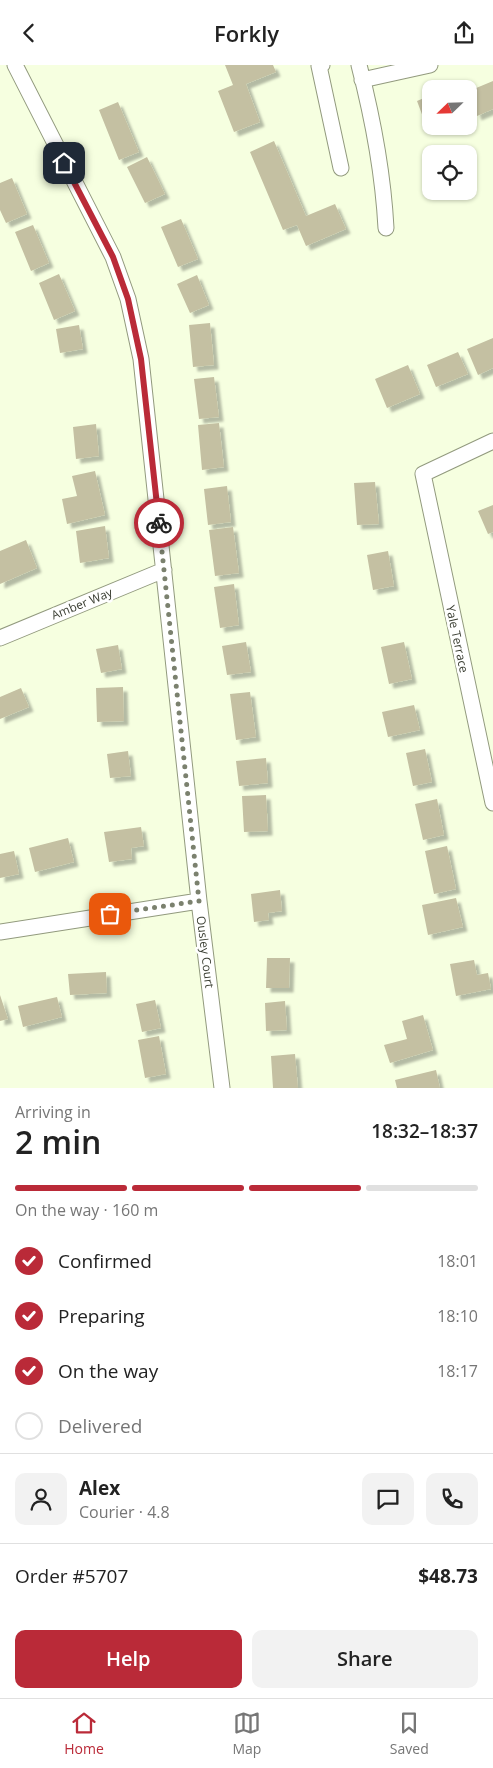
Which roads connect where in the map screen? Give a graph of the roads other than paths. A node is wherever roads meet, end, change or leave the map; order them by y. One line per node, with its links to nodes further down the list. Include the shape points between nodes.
1 (15, 65): 9 (street, Ousley Court, via 113,257 128,299 141,359)
2 (322, 65): 6 (street, via 318,66)
3 (358, 65): 5 (street)
4 (430, 65): 5 (street)
5 (362, 80): 7 (street, via 384,187)
6 (341, 168)
7 (386, 228)
8 (493, 441): 11 (street, Yale Terrace, via 423,474)
9 (164, 570): 10 (street, Amber Way); 12 (street, Ousley Court)
10 (0, 638)
11 (493, 803)
12 (199, 901): 13 (street); 14 (street, Ousley Court)
13 (0, 932)
14 (222, 1088)

